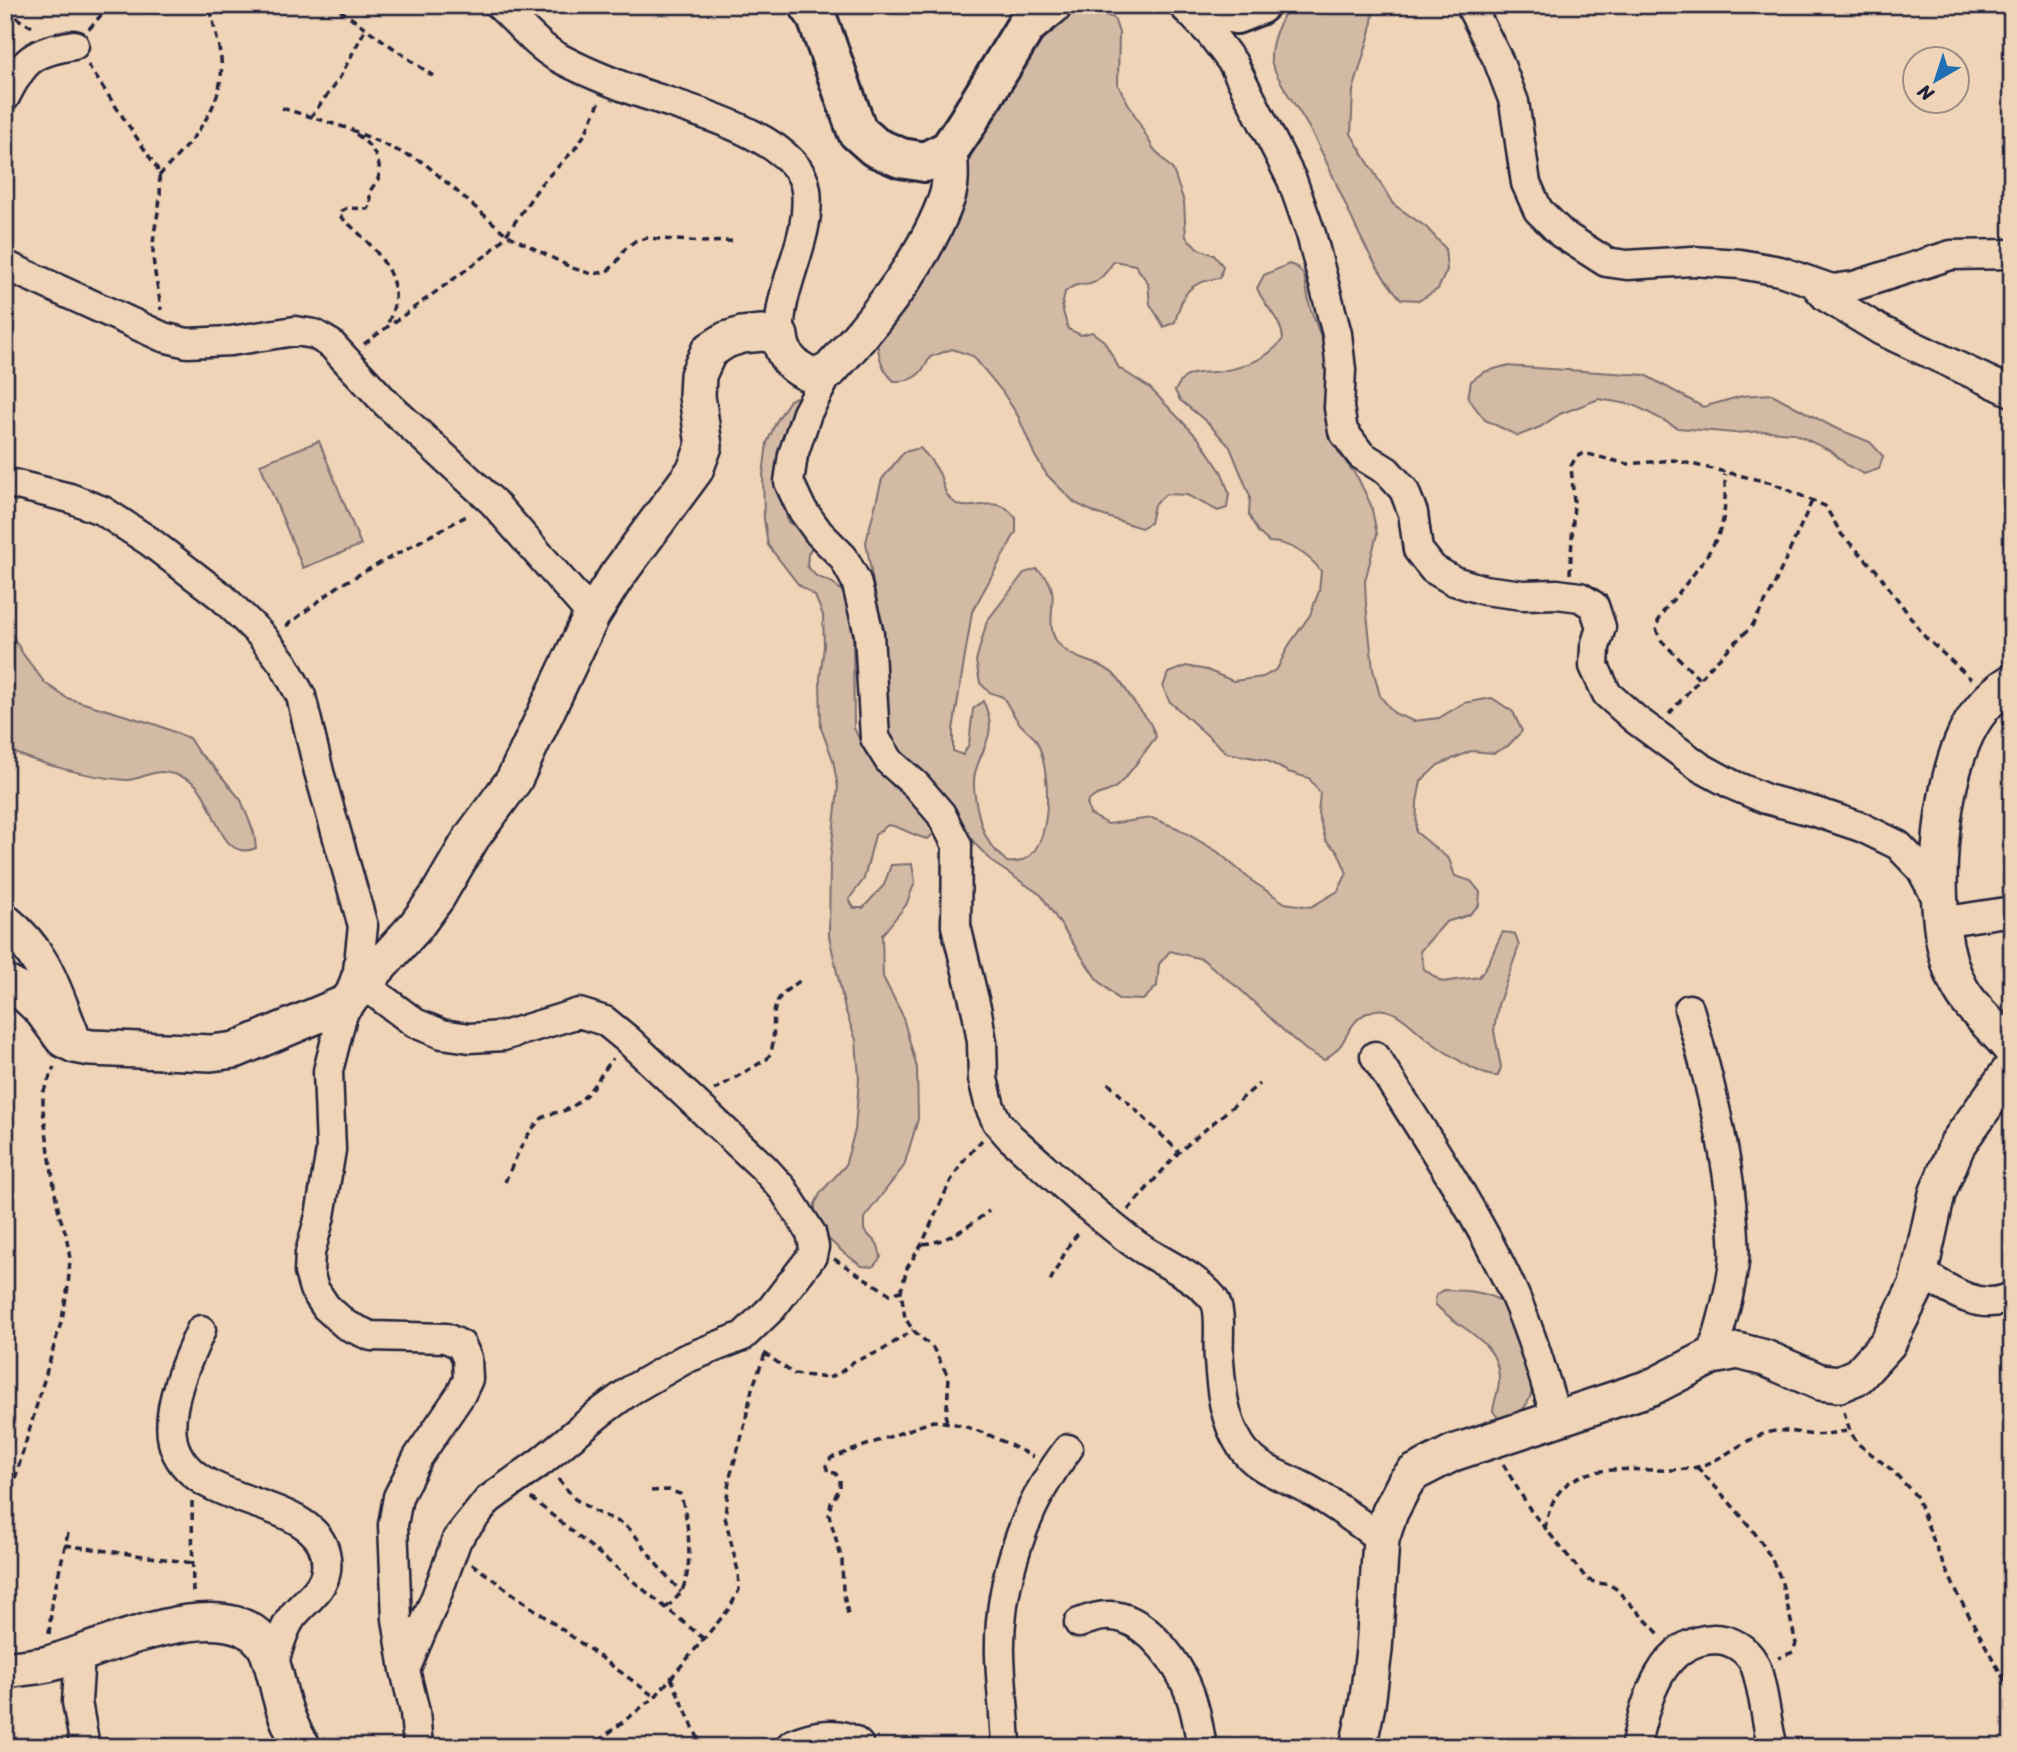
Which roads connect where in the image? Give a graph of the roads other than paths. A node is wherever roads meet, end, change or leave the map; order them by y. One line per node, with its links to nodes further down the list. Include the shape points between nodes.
1 (499, 5): 14 (street, via 552,54 761,138 797,167 806,188 806,212 782,298)
2 (809, 5): 10 (highway, via 857,131 875,147 901,158 925,162)
3 (1052, 5): 10 (highway, via 1026,26)
4 (1183, 5): 21 (street, via 1233,63 1292,180 1337,334 1343,431 1361,455 1387,471 1404,490 1413,513 1418,550 1433,569 1484,590 1580,597 1594,606 1601,627 1594,666 1607,694 1634,719 1733,785 1861,827 1898,845 1921,869)
5 (1190, 5): 6 (highway, via 1236,13)
6 (1259, 5)
7 (1469, 5): 13 (street, via 1514,102 1526,183 1538,210 1562,234 1606,262 1740,264)
8 (74, 45): 9 (street, via 32,56)
9 (5, 97)
10 (948, 150): 15 (main road, via 947,196 931,233 901,281)
11 (2012, 254): 13 (street, via 1951,255 1854,286 1832,289)
12 (5, 265): 18 (street, via 163,337 187,343 295,331 314,334 331,344 387,404 494,502)
13 (1813, 282): 16 (street, via 1826,297 1880,330)
14 (780, 336): 15 (main road, via 789,362 804,373 817,377); 18 (main road, via 742,335 709,351 698,375 704,446 695,470)
15 (830, 370): 36 (street, via 807,413 789,482 801,508 844,557 856,581 869,634 875,738 890,762 941,814 957,845 956,926 977,1012 983,1079 997,1122 1105,1220 1215,1300 1223,1397 1228,1423 1242,1448 1272,1474 1308,1489)
16 (2012, 392)
17 (5, 482): 24 (street, via 103,511 222,597 283,663 302,696 361,915 362,949)
18 (592, 615): 24 (main road, via 514,780 415,927)
19 (2002, 689): 21 (main road, via 1978,713 1951,775)
20 (2012, 911): 21 (street)
21 (1940, 913): 27 (main road, via 1944,947 1958,984)
22 (5, 922): 26 (main road, via 38,955)
23 (5, 983): 26 (main road, via 24,993 63,1039)
24 (355, 994): 26 (main road, via 235,1049 211,1053); 41 (street, via 328,1071 331,1150 310,1253 314,1289 346,1325 371,1336 446,1338 461,1345 467,1358 468,1379 461,1394 418,1457 398,1497 393,1553); 41 (street, via 442,1034 470,1038 503,1036 579,1013 604,1021 764,1168 811,1233 814,1247 807,1265 743,1336 685,1359 631,1390 488,1500 457,1539)
25 (1689, 1009): 33 (street, via 1723,1141 1731,1208 1734,1261)
26 (75, 1045)
27 (2012, 1050)
28 (1374, 1056): 34 (street, via 1508,1282 1535,1346)
29 (2006, 1085): 30 (main road, via 1958,1143 1937,1194)
30 (1919, 1271): 31 (street, via 1975,1300 1991,1304); 33 (main road, via 1917,1285 1888,1343 1858,1376 1839,1384 1820,1382 1738,1351)
31 (2012, 1296)
32 (201, 1330): 39 (street, via 185,1364 172,1423 180,1459 206,1484 303,1523 324,1554 326,1571 319,1588 292,1618)
33 (1712, 1356): 34 (main road, via 1652,1387)
34 (1556, 1417): 36 (main road, via 1453,1453 1414,1473 1390,1512)
35 (1060, 1459): 47 (street, via 1027,1521 1004,1589 1000,1654)
36 (1381, 1539): 49 (main road, via 1374,1650)
37 (1079, 1623): 48 (street, via 1111,1616 1126,1619 1152,1636 1183,1678)
38 (64, 1659): 39 (main road, via 193,1622 228,1623 249,1630 265,1646); 40 (main road); 42 (street)
39 (272, 1666): 43 (main road, via 288,1721)
40 (5, 1670)
41 (405, 1670): 44 (street)
42 (85, 1747)
43 (303, 1747)
44 (418, 1747)
45 (794, 1747): 46 (main road, via 829,1738)
46 (856, 1747)
47 (1006, 1747)
48 (1202, 1747)
49 (1358, 1747)
50 (1635, 1747): 51 (street, via 1654,1684 1665,1665 1684,1647 1725,1639 1754,1663)
51 (1773, 1747)

